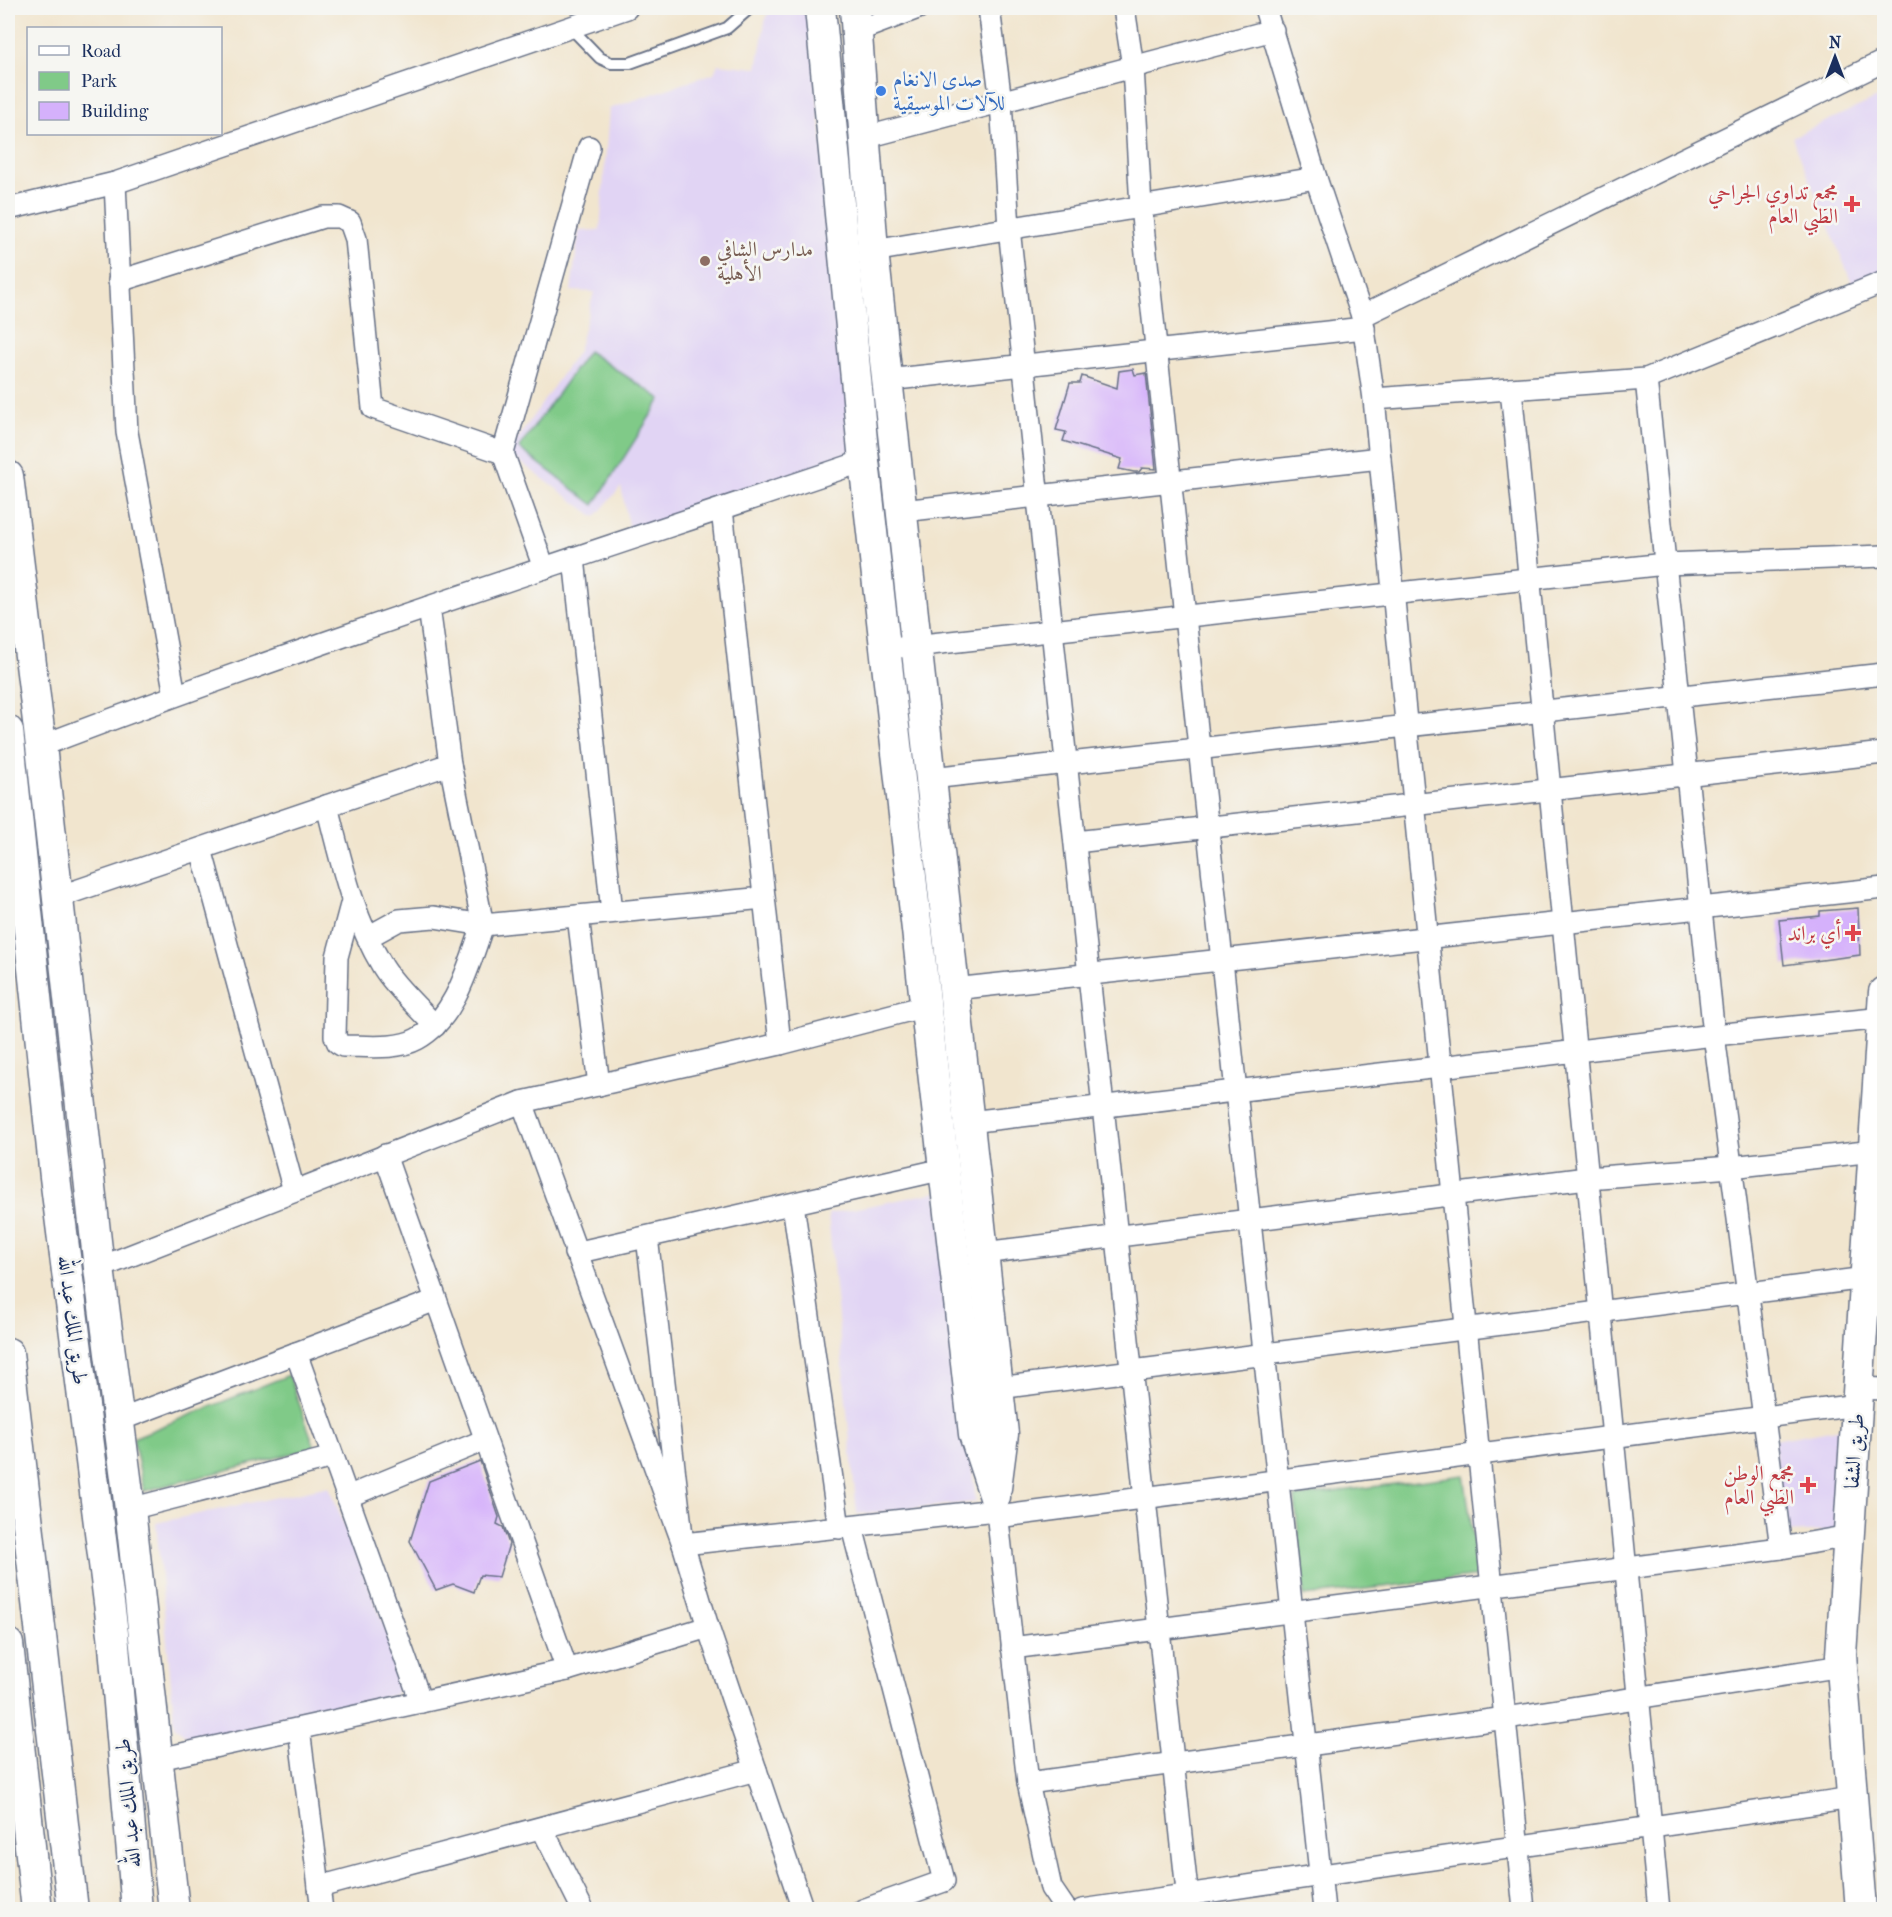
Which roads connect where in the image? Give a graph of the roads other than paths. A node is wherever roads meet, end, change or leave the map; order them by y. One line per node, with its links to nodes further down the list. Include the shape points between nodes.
1 (627, 8): 9 (street)
2 (750, 8): 9 (lane, via 727,28 630,63 611,63 600,58)
3 (820, 8): 33 (street)
4 (918, 8): 8 (street)
5 (989, 8): 13 (street)
6 (1124, 8): 12 (street)
7 (1266, 8): 10 (street)
8 (856, 19): 14 (street)
9 (571, 28): 17 (street)
10 (1273, 30): 12 (street); 16 (street)
11 (1884, 61): 24 (street)
12 (1133, 67): 13 (street); 18 (street)
13 (1001, 102): 14 (street); 20 (street)
14 (867, 137): 21 (street)
15 (589, 147): 31 (street)
16 (1316, 178): 18 (street); 24 (street)
17 (115, 183): 19 (street); 22 (street)
18 (1141, 207): 20 (street); 25 (street)
19 (8, 209)
20 (1009, 228): 21 (street); 26 (street)
21 (873, 251): 28 (street)
22 (119, 281): 31 (street, via 323,217 339,217 350,222 356,239 374,408); 51 (street, via 127,432)
23 (1884, 282): 27 (street)
24 (1363, 322): 25 (street); 30 (street)
25 (1157, 351): 26 (street); 35 (street)
26 (1023, 365): 28 (street); 36 (street)
27 (1646, 379): 29 (street); 41 (street)
28 (887, 380): 38 (street)
29 (1511, 389): 30 (street); 43 (street)
30 (1374, 399): 32 (street)
31 (503, 453): 42 (street)
32 (1380, 458): 35 (street); 44 (street)
33 (864, 461): 37 (street); 49 (street)
34 (8, 476): 56 (street)
35 (1171, 481): 36 (street); 46 (street)
36 (1038, 496): 38 (street); 47 (street)
37 (722, 509): 40 (street); 71 (street)
38 (902, 511): 48 (street)
39 (1884, 556): 41 (street)
40 (574, 558): 42 (street); 74 (street)
41 (1665, 564): 43 (street); 52 (street)
42 (544, 568): 45 (street)
43 (1529, 579): 44 (street); 53 (street)
44 (1394, 594): 46 (street); 54 (street)
45 (429, 607): 51 (street); 60 (street)
46 (1186, 616): 47 (street); 57 (street)
47 (1052, 631): 48 (street); 59 (street)
48 (916, 646): 49 (street); 62 (street)
49 (885, 650): 83 (street)
50 (1884, 674): 52 (street)
51 (175, 695): 56 (street)
52 (1679, 696): 53 (street); 61 (street)
53 (1542, 711): 54 (street); 63 (street)
54 (1407, 725): 57 (street); 64 (street)
55 (8, 731): 99 (street, طريق الملك عبد الله)
56 (41, 746): 70 (street)
57 (1200, 748): 59 (street); 66 (street)
58 (1884, 753): 61 (street)
59 (1066, 763): 62 (street); 67 (street)
60 (450, 764): 65 (street); 77 (street)
61 (1687, 775): 63 (street); 73 (street)
62 (931, 778): 82 (street)
63 (1550, 790): 64 (street); 76 (street)
64 (1415, 805): 66 (street); 79 (street)
65 (327, 806): 68 (street); 72 (street)
66 (1208, 828): 67 (street); 80 (street)
67 (1074, 842): 81 (street)
68 (201, 849): 70 (street); 101 (street)
69 (1884, 888): 73 (street)
70 (58, 897): 105 (street)
71 (764, 898): 74 (street); 87 (street)
72 (352, 901): 78 (street); 85 (street, via 337,957 338,1043 389,1046 416,1040)
73 (1701, 908): 76 (street); 86 (street)
74 (612, 912): 75 (street)
75 (578, 916): 77 (street); 90 (street)
76 (1563, 923): 79 (street); 88 (street)
77 (483, 925): 78 (street, via 434,917 399,920); 85 (street, via 461,986)
78 (368, 937): 85 (street, via 384,969)
79 (1429, 938): 80 (street); 89 (street)
80 (1222, 960): 81 (street); 91 (street)
81 (1089, 974): 82 (street); 93 (street)
82 (954, 989): 94 (street)
83 (926, 1006): 87 (street); 98 (street)
84 (1884, 1009): 86 (street); 95 (street, طريق الشفا)
85 (435, 1026)
86 (1714, 1035): 88 (street); 97 (street)
87 (780, 1044): 90 (street)
88 (1575, 1051): 89 (street); 100 (street)
89 (1442, 1067): 91 (street); 102 (street)
90 (599, 1085): 92 (street)
91 (1237, 1091): 93 (street); 104 (street)
92 (522, 1102): 96 (street); 108 (street)
93 (1103, 1107): 94 (street); 107 (street)
94 (969, 1122): 109 (street)
95 (1874, 1151): 97 (street); 111 (street, طريق الشفا)
96 (385, 1155): 101 (street); 113 (street)
97 (1731, 1167): 100 (street); 112 (street)
98 (944, 1170): 103 (street); 133 (street, via 975,1434)
99 (55, 1177): 105 (street); 164 (street, طريق الملك عبد الله, via 113,1634)
100 (1587, 1178): 102 (street); 114 (street)
101 (294, 1191): 110 (street)
102 (1455, 1195): 104 (street); 115 (street)
103 (793, 1204): 106 (street); 135 (street)
104 (1252, 1221): 107 (street); 118 (street)
105 (96, 1236): 110 (street)
106 (647, 1237): 108 (street); 137 (street)
107 (1117, 1238): 109 (street); 119 (street)
108 (575, 1253): 137 (street)
109 (983, 1253): 120 (street)
110 (99, 1268): 123 (street)
111 (1866, 1278): 112 (street); 121 (street, طريق الشفا)
112 (1748, 1293): 114 (street); 122 (street)
113 (436, 1300): 117 (street); 125 (street)
114 (1600, 1312): 115 (street); 124 (street)
115 (1468, 1328): 118 (street); 126 (street)
116 (8, 1353): 128 (street)
117 (296, 1353): 123 (street); 127 (street)
118 (1265, 1354): 119 (street); 129 (street)
119 (1131, 1371): 120 (street); 131 (street)
120 (998, 1388): 133 (street, via 1003,1434)
121 (1867, 1394): 122 (street); 136 (street, طريق الشفا)
122 (1764, 1417): 124 (street); 138 (street)
123 (117, 1421): 134 (street)
124 (1613, 1437): 126 (street); 139 (street)
125 (485, 1440): 130 (street); 147 (street)
126 (1480, 1454): 129 (street); 140 (street)
127 (333, 1457): 130 (street); 134 (street)
128 (21, 1461): 132 (street); 167 (street)
129 (1278, 1481): 131 (street); 141 (street)
130 (347, 1497): 149 (street)
131 (1145, 1498): 133 (street); 143 (street)
132 (8, 1505)
133 (996, 1508): 135 (street); 145 (street)
134 (130, 1509): 153 (street)
135 (845, 1527): 137 (street); 172 (street, via 944,1881)
136 (1849, 1536): 138 (street); 146 (street, طريق الشفا)
137 (683, 1544): 142 (street)
138 (1781, 1548): 139 (street)
139 (1626, 1568): 140 (street); 148 (street)
140 (1493, 1586): 141 (street); 150 (street)
141 (1292, 1612): 143 (street); 152 (street)
142 (708, 1627): 147 (street); 155 (street)
143 (1159, 1629): 145 (street); 154 (street)
144 (8, 1644): 166 (street)
145 (1012, 1648): 156 (street)
146 (1842, 1666): 148 (street); 157 (street, طريق الشفا)
147 (567, 1670): 149 (street)
148 (1638, 1698): 150 (street); 159 (street)
149 (421, 1702): 151 (street)
150 (1506, 1718): 152 (street); 161 (street)
151 (299, 1729): 153 (street); 163 (street)
152 (1307, 1745): 154 (street); 162 (street)
153 (159, 1759): 158 (street)
154 (1173, 1763): 156 (street); 165 (street)
155 (756, 1770): 160 (street); 171 (street)
156 (1028, 1783): 173 (street, via 1051,1888)
157 (1852, 1798): 159 (street); 178 (street, طريق الشفا)
158 (162, 1799): 164 (street); 168 (street)
159 (1651, 1827): 161 (street); 177 (street)
160 (542, 1828): 163 (street); 170 (street)
161 (1518, 1847): 162 (street); 176 (street)
162 (1321, 1876): 165 (street); 175 (street)
163 (320, 1887): 169 (street)
164 (136, 1896)
165 (1188, 1902): 174 (street)
166 (39, 1903)
167 (73, 1910)
168 (174, 1910)
169 (322, 1910)
170 (584, 1910)
171 (803, 1910)
172 (863, 1910)
173 (1066, 1910)
174 (1082, 1910)
175 (1324, 1910)
176 (1524, 1910)
177 (1659, 1910)
178 (1861, 1910)

